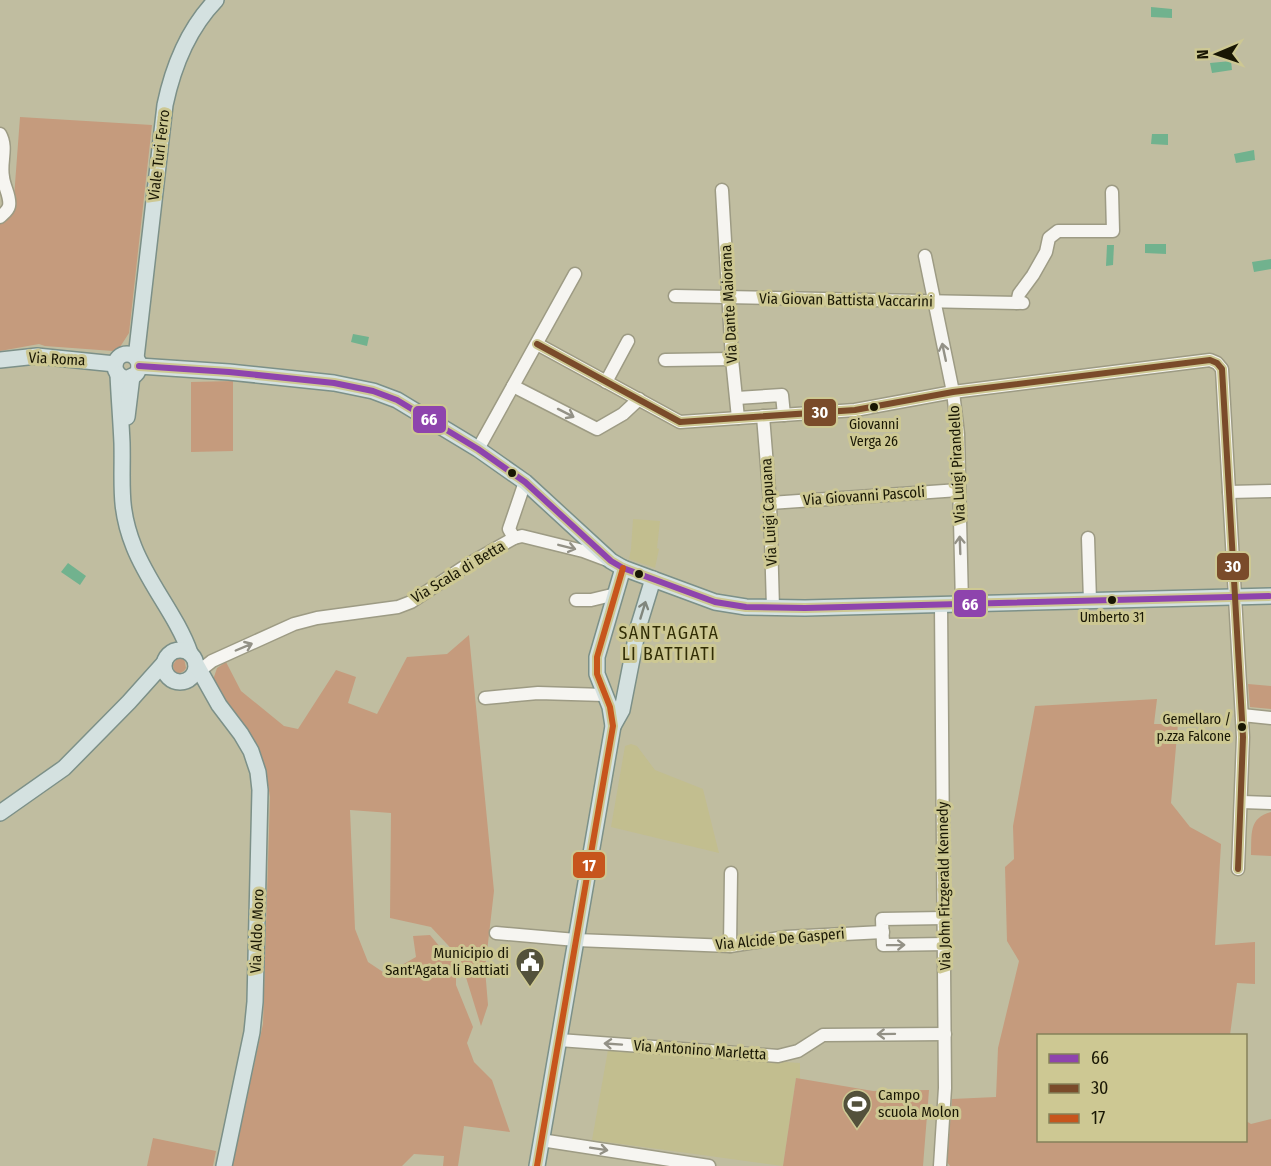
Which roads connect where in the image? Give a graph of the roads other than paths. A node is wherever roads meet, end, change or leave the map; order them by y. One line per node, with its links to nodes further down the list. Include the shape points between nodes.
1 (216, 0): 16 (main road, Viale Turi Ferro, via 194,31 171,77 140,322)
2 (0, 134): 5 (street, via 9,207)
3 (722, 190): 9 (street, Via Dante Maiorana)
4 (1112, 192): 10 (street, Via Giovan Battista Vaccarini, via 1113,231 1058,231 1049,238 1046,252 1019,294 1020,303)
5 (0, 217)
6 (925, 256): 10 (street, Via Luigi Pirandello)
7 (575, 274): 12 (street)
8 (675, 296): 9 (street, Via Giovan Battista Vaccarini)
9 (729, 298): 10 (street, Via Giovan Battista Vaccarini); 13 (street, Via Dante Maiorana)
10 (934, 302): 19 (street, Via Luigi Pirandello, one-way to 10)
11 (628, 341): 17 (street)
12 (537, 344): 17 (street); 18 (street)
13 (732, 359): 15 (street); 20 (street, Via Dante Maiorana)
14 (0, 360): 16 (main road, Via Roma, via 37,356)
15 (665, 360)
16 (127, 365): 25 (main road, Via Roma, via 334,383 373,392 416,409); 43 (main road, Viale Turi Ferro, via 122,444 124,519 134,549)
17 (606, 382): 21 (street)
18 (513, 386): 21 (street, one-way to 21, via 597,429); 25 (street)
19 (953, 392): 22 (street, via 855,410); 27 (street, Via Luigi Pirandello); 29 (street, via 1210,360 1222,369)
20 (737, 398): 22 (street, via 782,395); 24 (street, Via Dante Maiorana)
21 (639, 399): 24 (street, via 680,422)
22 (784, 415): 23 (street)
23 (763, 416): 24 (street); 30 (street, Via Luigi Capuana)
24 (738, 418)
25 (478, 449): 26 (main road, Via Roma)
26 (525, 482): 31 (street, via 509,529); 33 (main road, Via Roma)
27 (959, 490): 30 (street, Via Giovanni Pascoli); 40 (street, Via Luigi Pirandello, one-way to 27)
28 (1271, 491): 29 (street)
29 (1229, 492): 36 (street)
30 (770, 503): 42 (street, Via Luigi Capuana)
31 (518, 537): 33 (street, one-way to 33, via 583,550); 45 (street, Via Scala di Betta, one-way to 31, via 294,624 411,602)
32 (1088, 538): 39 (street)
33 (618, 565): 34 (main road); 35 (main road)
34 (653, 579): 42 (main road, via 715,602); 51 (main road, one-way to 34, via 638,628)
35 (616, 594): 38 (street); 48 (main road, via 597,657 597,674)
36 (1234, 596): 37 (main road); 39 (main road); 53 (street)
37 (1271, 596)
38 (576, 600)
39 (1090, 601): 40 (main road)
40 (962, 604): 41 (main road)
41 (941, 605): 42 (main road); 61 (street, Via John Fitzgerald Kennedy)
42 (773, 608)
43 (173, 619): 44 (main road, via 175,631); 46 (main road, Viale Turi Ferro, via 183,633)
44 (167, 657): 46 (main road, via 181,649); 46 (main road, via 165,673); 50 (main road)
45 (212, 661): 46 (street, Via Scala di Betta); 47 (street)
46 (189, 671): 47 (main road); 50 (main road); 52 (main road)
47 (210, 689): 52 (main road)
48 (606, 697): 49 (street, via 538,693); 51 (main road); 55 (main road)
49 (485, 698)
50 (129, 702): 58 (main road, via 53,777)
51 (624, 702): 55 (main road)
52 (219, 705): 70 (main road, Via Aldo Moro, via 251,751 260,790 255,1002)
53 (1242, 715): 54 (street); 56 (street)
54 (1271, 718)
55 (613, 726): 64 (main road)
56 (1242, 801): 57 (street); 59 (street)
57 (1271, 803)
58 (0, 813)
59 (1238, 870)
60 (731, 873): 66 (street)
61 (944, 918): 62 (street, via 882,919); 65 (street, Via John Fitzgerald Kennedy)
62 (879, 932): 65 (street, one-way to 65, via 883,945); 66 (street, Via Alcide De Gasperi, via 786,937)
63 (496, 933): 64 (street, Via Alcide De Gasperi)
64 (576, 940): 66 (street, Via Alcide De Gasperi); 68 (main road)
65 (945, 944): 67 (street, Via John Fitzgerald Kennedy)
66 (730, 946)
67 (945, 1034): 68 (street, Via Antonino Marletta, one-way to 68, via 823,1035 798,1051 778,1056); 73 (street, Via John Fitzgerald Kennedy)
68 (559, 1040): 69 (main road)
69 (541, 1140): 71 (main road); 72 (street, one-way to 72)
70 (224, 1166)
71 (537, 1166)
72 (709, 1166)
73 (940, 1166)

